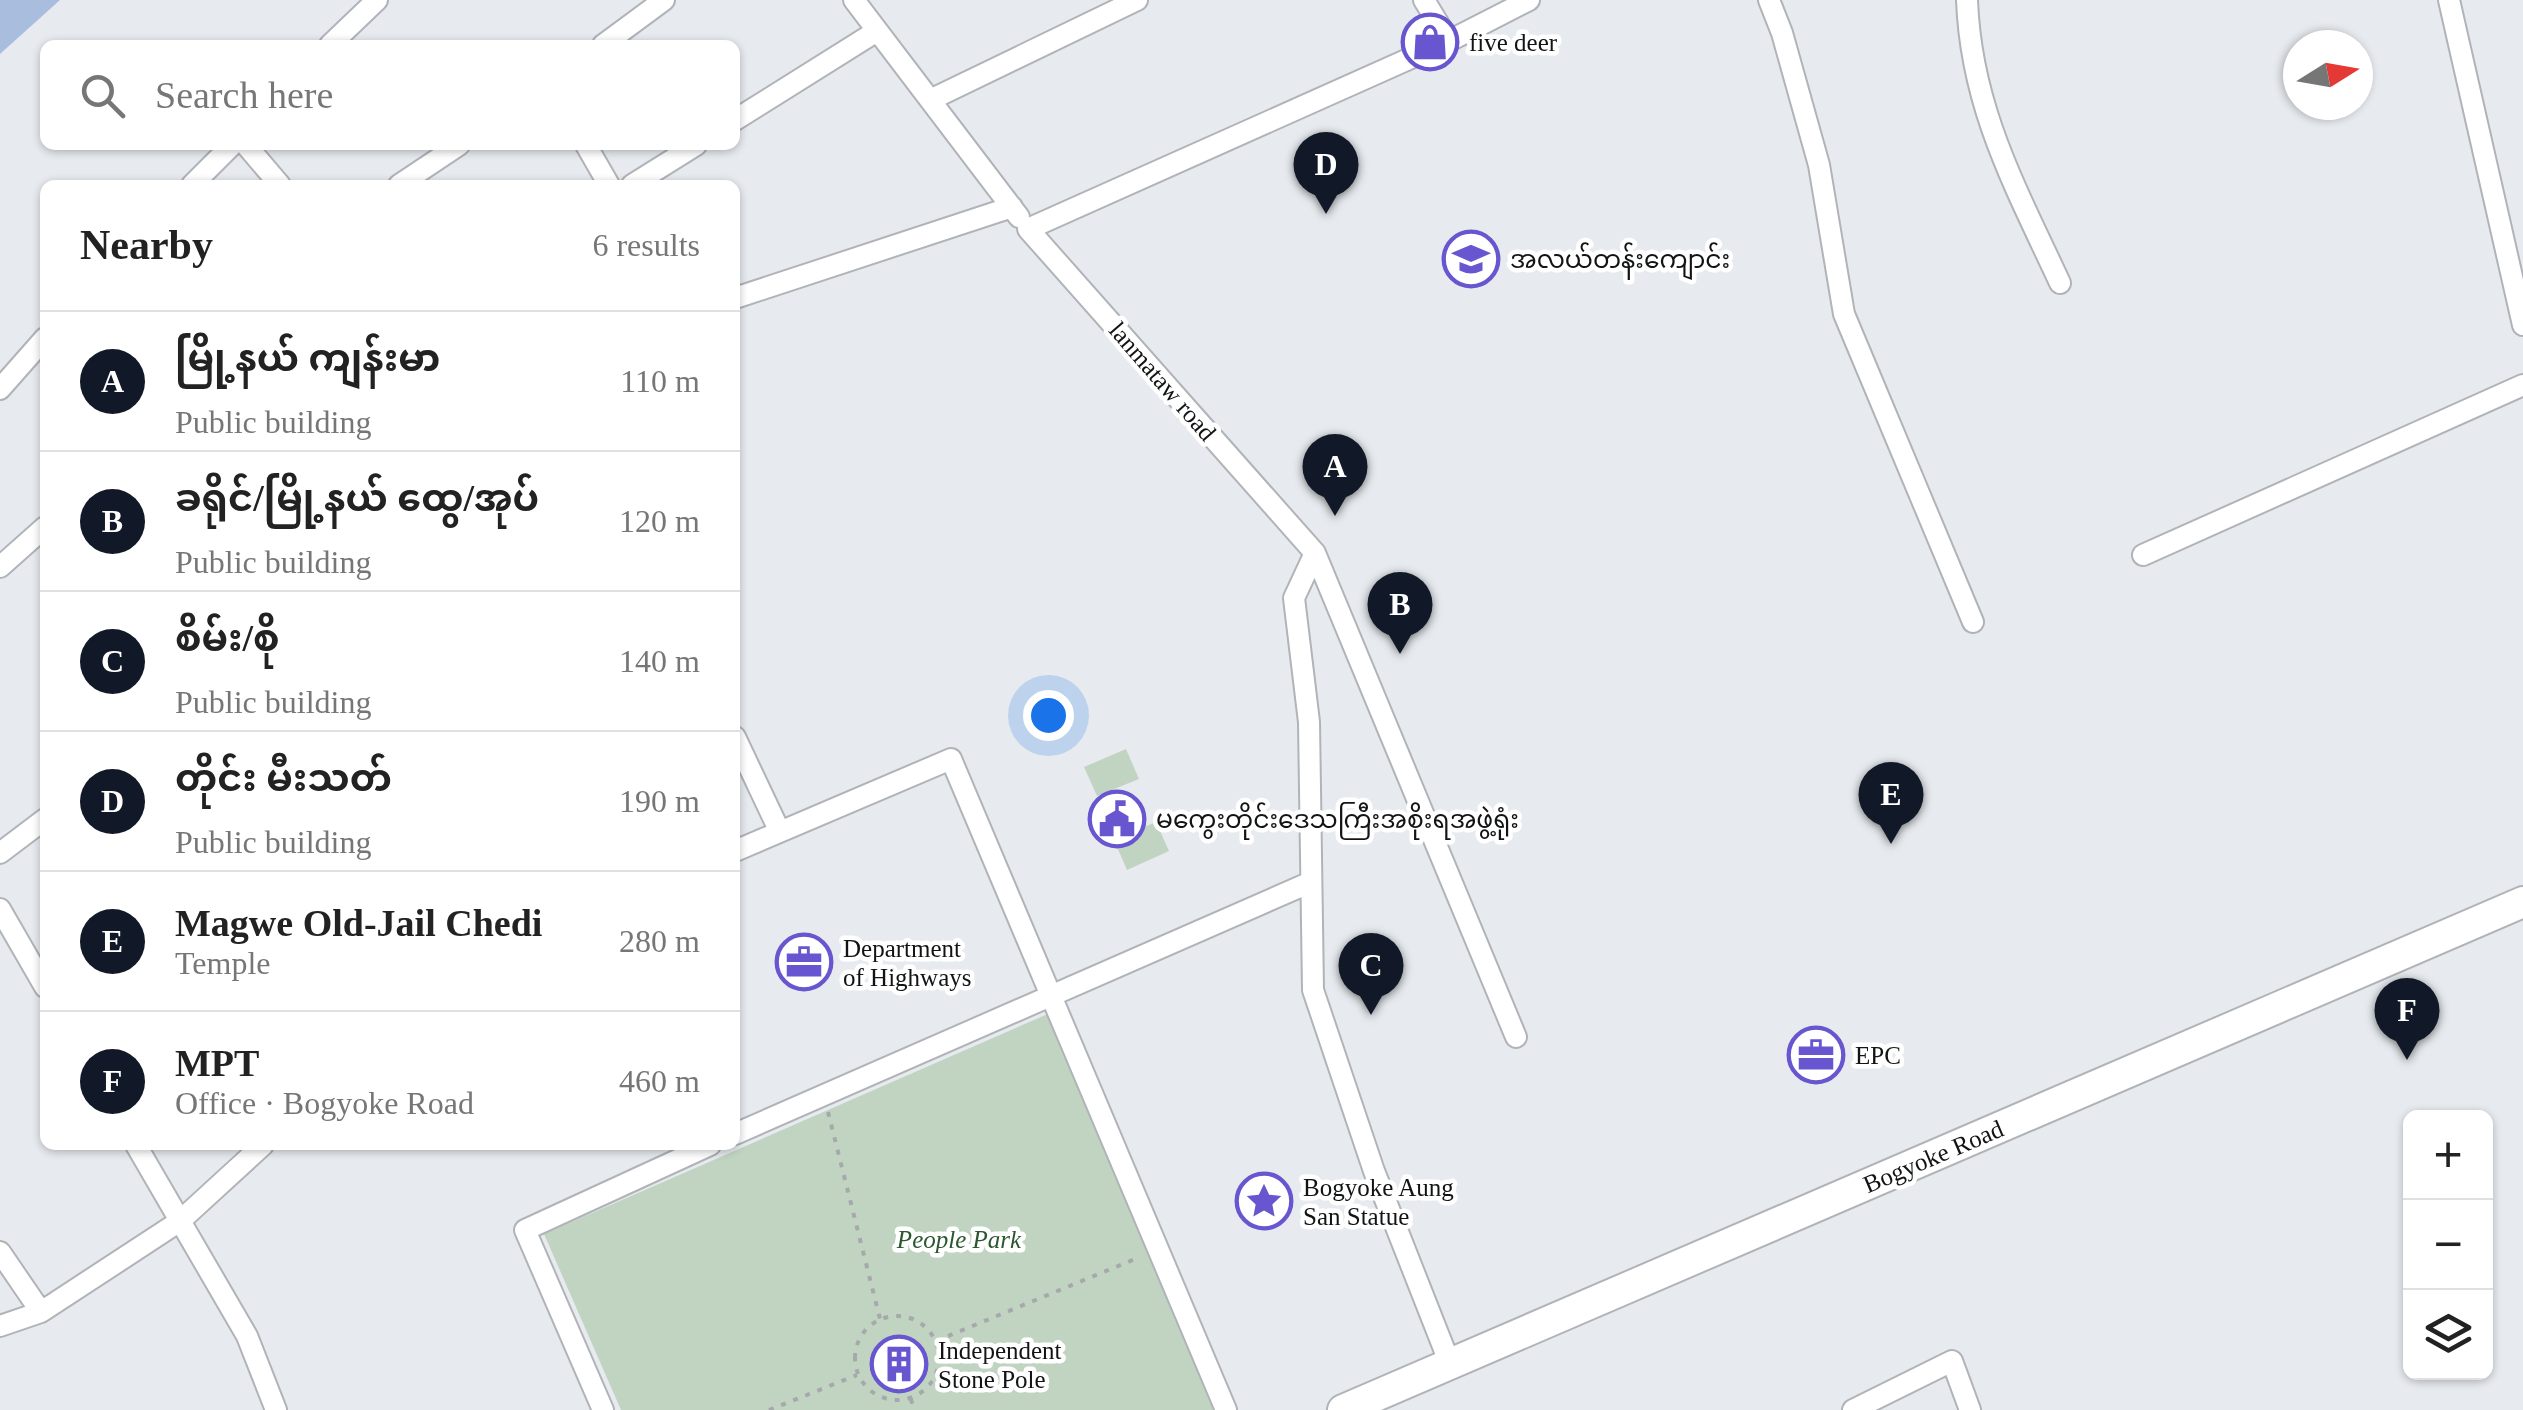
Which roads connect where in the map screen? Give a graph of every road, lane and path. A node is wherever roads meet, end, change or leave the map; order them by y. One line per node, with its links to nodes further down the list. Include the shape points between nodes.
1 (377, 0): 12 (street)
2 (664, 0): 13 (street)
3 (854, 0): 11 (street, lanmataw road)
4 (1137, 0): 10 (street)
5 (1424, 0): 14 (street)
6 (1529, 0): 14 (street)
7 (1769, 0): 39 (street, via 1819,164 1844,314)
8 (1967, 0): 29 (street, via 1974,74 1995,144)
9 (2450, 0): 31 (street)
10 (1106, 7): 15 (street)
11 (877, 31): 15 (street, lanmataw road); 16 (street)
12 (335, 40)
13 (609, 40)
14 (1449, 41): 28 (street)
15 (930, 100): 27 (street, lanmataw road)
16 (740, 117)
17 (227, 150): 22 (street)
18 (250, 150): 23 (street)
19 (452, 150): 24 (street)
20 (589, 150): 25 (street)
21 (688, 150): 26 (street)
22 (197, 180)
23 (276, 180)
24 (412, 180)
25 (606, 180)
26 (640, 180)
27 (1012, 207): 28 (street, lanmataw road); 30 (street)
28 (1028, 229): 36 (street, lanmataw road)
29 (2060, 283)
30 (740, 296)
31 (2523, 325)
32 (40, 344): 34 (street)
33 (2523, 384): 37 (street)
34 (0, 389)
35 (40, 531): 38 (street)
36 (1315, 553): 45 (street, via 1294,598 1309,722); 50 (street, lanmataw road)
37 (2143, 556)
38 (0, 567)
39 (1973, 622)
40 (740, 748): 42 (street)
41 (40, 823): 44 (street)
42 (779, 830): 43 (street); 49 (street, via 950,759)
43 (740, 849)
44 (0, 853)
45 (1311, 882): 49 (street); 63 (street, via 1313,990)
46 (2523, 902): 63 (highway, Bogyoke Road)
47 (0, 909): 48 (street)
48 (40, 978)
49 (1050, 998): 51 (street); 57 (street)
50 (1516, 1037)
51 (823, 1093): 52 (street); 60 (path)
52 (740, 1132)
53 (139, 1150): 56 (street)
54 (258, 1150): 56 (street)
55 (699, 1150): 67 (street, via 524,1230)
56 (180, 1221): 59 (street); 66 (street, via 247,1336)
57 (1158, 1250): 62 (path); 70 (street)
58 (0, 1252): 59 (street)
59 (41, 1312): 61 (street)
60 (880, 1319): 62 (path, via 913,1318); 64 (path, via 857,1342)
61 (0, 1326)
62 (936, 1342): 65 (path, via 937,1374)
63 (1450, 1364): 71 (highway, Bogyoke Road)
64 (858, 1375): 65 (path, via 881,1398); 68 (path)
65 (911, 1399): 69 (path)
66 (276, 1410)
67 (603, 1410)
68 (769, 1410)
69 (914, 1410)
70 (1226, 1410)
71 (1343, 1410)
72 (1854, 1410): 73 (street, via 1952,1360)
73 (1970, 1410)

